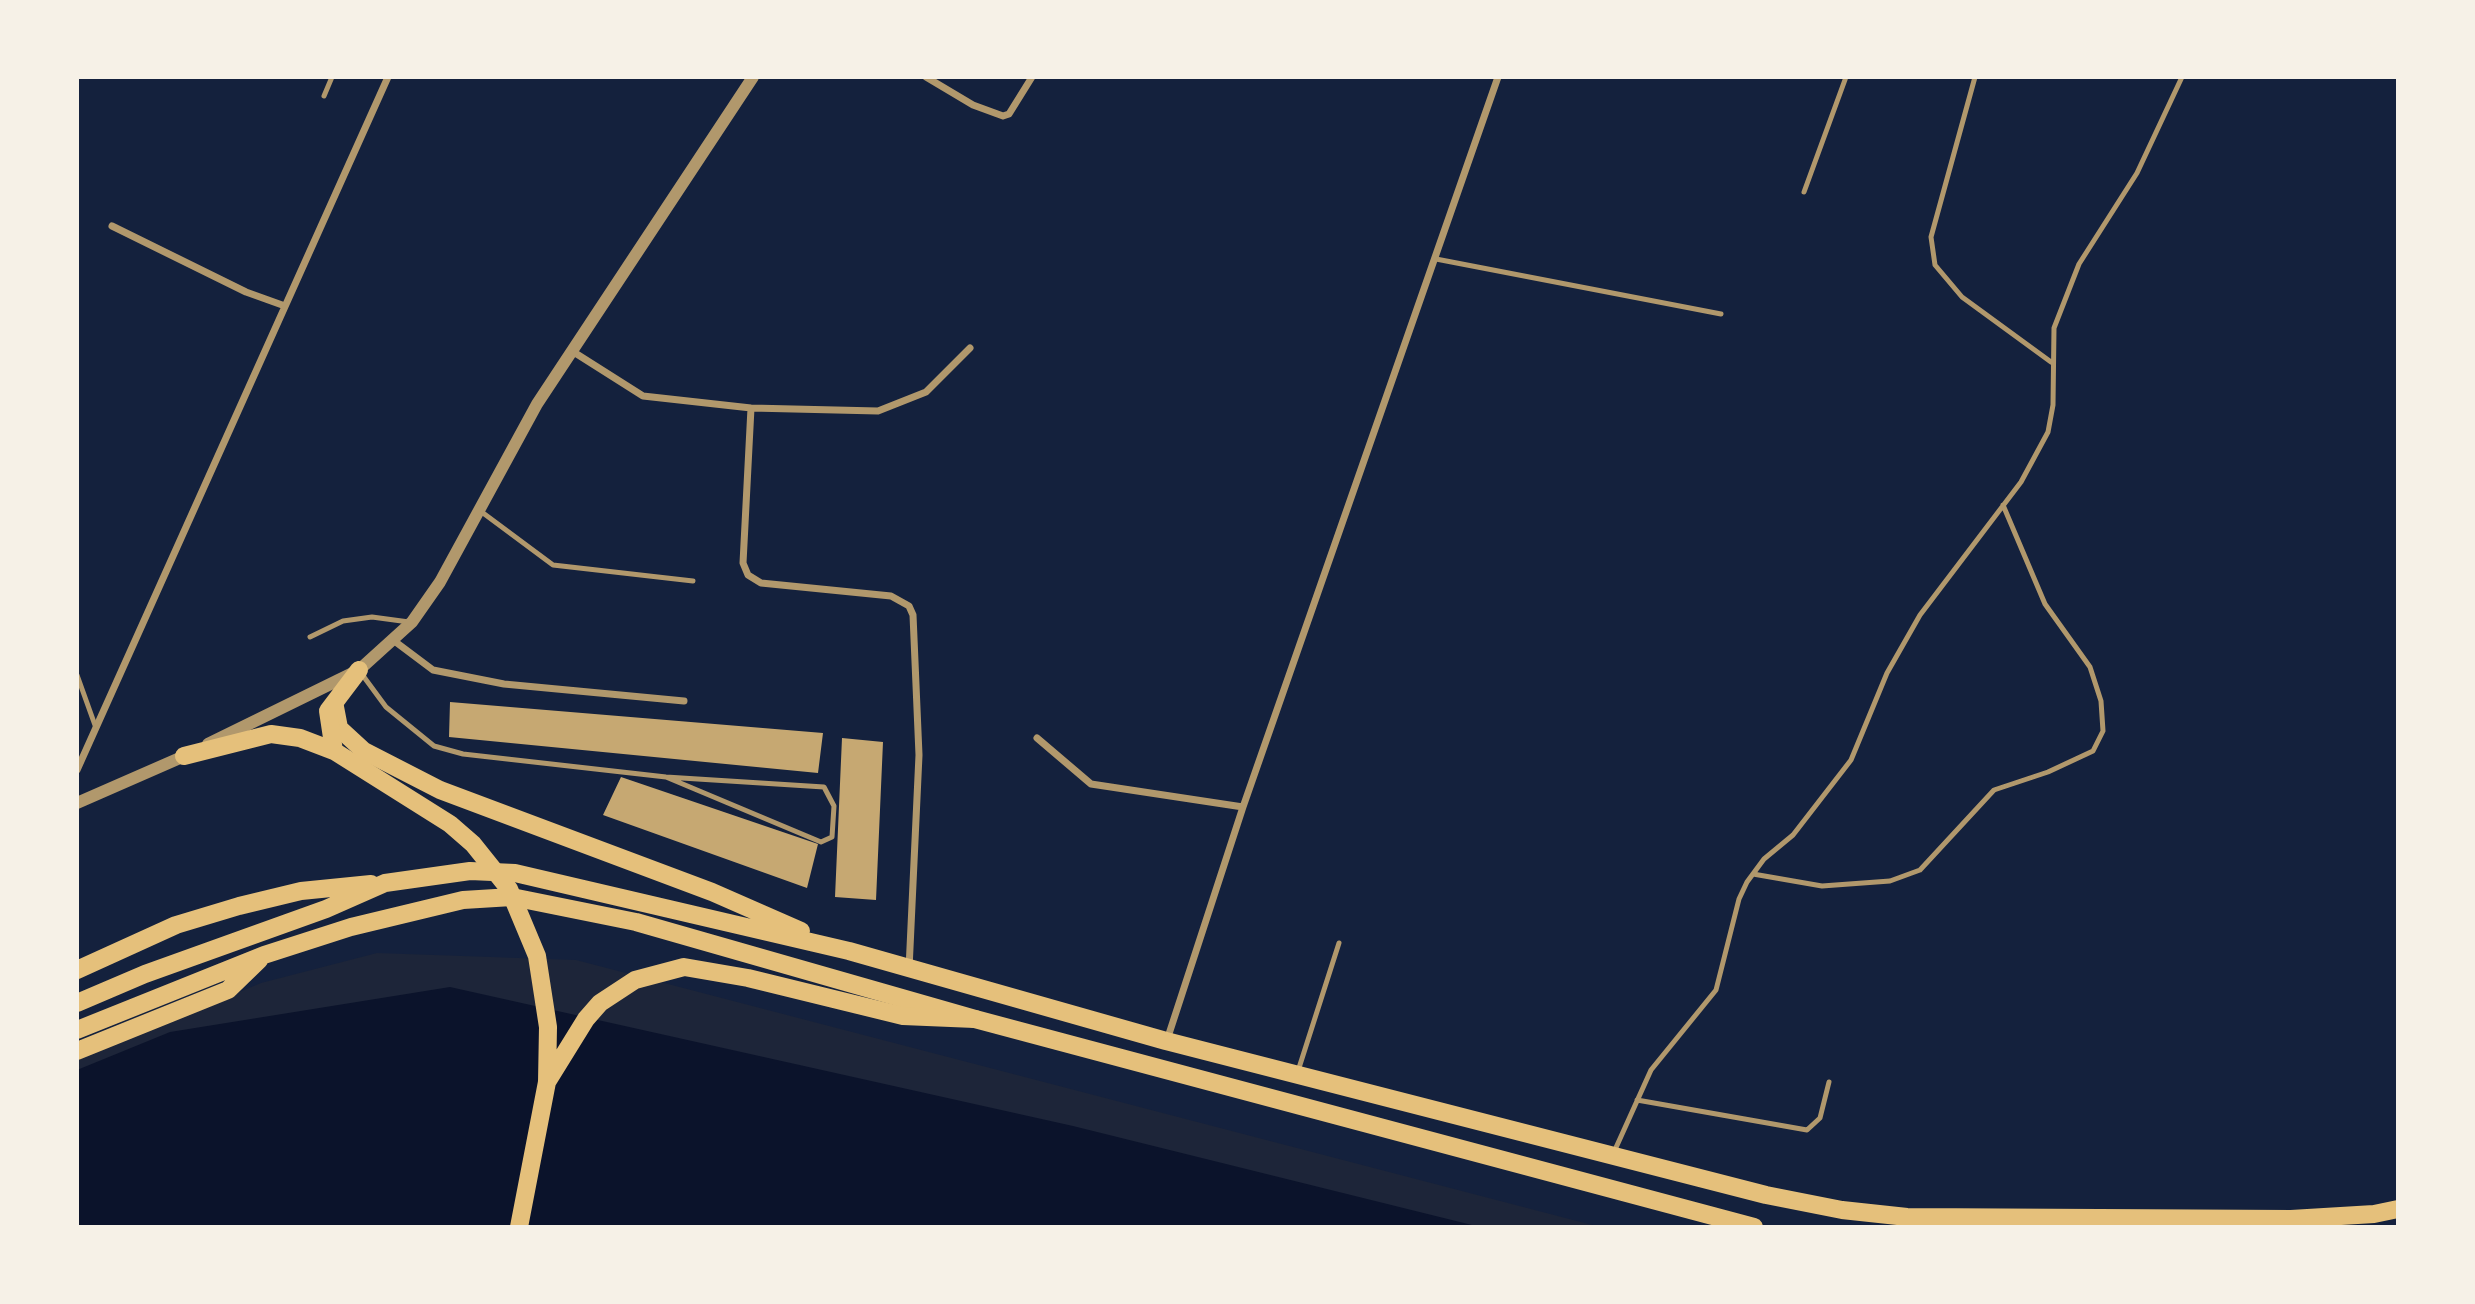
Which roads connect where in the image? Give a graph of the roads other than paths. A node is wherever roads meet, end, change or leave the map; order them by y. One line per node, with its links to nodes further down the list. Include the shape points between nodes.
1 (332, 77): 10 (lane)
2 (388, 77): 14 (street)
3 (753, 77): 17 (street)
4 (926, 77): 5 (street, via 973,105 1003,116 1009,114)
5 (1032, 77)
6 (1498, 77): 13 (street)
7 (1846, 77): 11 (lane)
8 (1975, 77): 18 (lane, via 1931,237 1935,265 1962,297)
9 (2182, 77): 18 (lane, via 2137,173 2079,264 2054,328)
10 (324, 96)
11 (1804, 192)
12 (112, 226): 14 (street, via 246,292)
13 (1436, 259): 15 (lane); 37 (street)
14 (285, 306): 30 (street)
15 (1721, 314)
16 (970, 348): 19 (street, via 926,393 878,411)
17 (572, 351): 19 (street, via 643,396); 21 (street)
18 (2051, 362): 20 (lane, via 2053,405 2048,432)
19 (751, 408): 44 (street, via 743,563 748,575 761,583 891,596 909,606 913,615 919,755)
20 (2003, 505): 38 (lane, via 1920,615 1887,673 1851,760 1793,835); 38 (lane, via 2045,604 2090,667 2101,701 2103,731 2093,751 1994,790 1920,870 1890,881 1822,886)
21 (479, 510): 22 (lane, via 553,565); 23 (street)
22 (693, 581)
23 (412, 622): 24 (lane, via 372,617 343,621); 25 (street)
24 (310, 637)
25 (393, 640): 26 (street); 29 (street, via 433,670 504,684)
26 (359, 670): 28 (main road); 33 (street); 35 (lane, via 386,708 434,746 463,754)
27 (77, 676): 30 (lane)
28 (337, 697): 32 (main road, via 327,715); 41 (main road, via 336,722 347,737 364,751 440,790 712,892)
29 (684, 701)
30 (96, 728): 34 (street)
31 (1037, 738): 37 (street, via 1091,784)
32 (334, 751): 33 (main road, via 284,733 250,737); 51 (main road, via 450,824 473,844 509,889 539,965 548,1027)
33 (184, 756): 36 (street)
34 (77, 770)
35 (666, 777): 35 (lane, via 821,842 832,837 834,806 824,787)
36 (77, 803)
37 (1243, 807): 48 (street)
38 (1753, 874): 53 (lane, via 1739,899 1716,990 1660,1056)
39 (385, 883): 41 (main road, via 470,871 515,873); 43 (main road, via 301,891 239,906 176,925); 45 (main road)
40 (1339, 943): 50 (lane)
41 (849, 951): 44 (main road)
42 (264, 955): 46 (main road, via 351,927 463,900 512,897 636,922); 47 (main road); 49 (main road, via 228,989)
43 (77, 970)
44 (909, 970): 48 (main road)
45 (77, 1003)
46 (975, 1019): 51 (main road, via 903,1016 684,967 635,980 608,997 586,1019); 57 (main road)
47 (77, 1030)
48 (1166, 1041): 50 (main road)
49 (77, 1051)
50 (1298, 1074): 54 (main road)
51 (547, 1082): 56 (main road)
52 (1829, 1082): 53 (lane, via 1820,1118 1807,1130)
53 (1637, 1100): 54 (lane)
54 (1613, 1155): 55 (main road, via 1766,1195 1907,1217 2291,1219)
55 (2398, 1209)
56 (519, 1227)
57 (1754, 1227)

